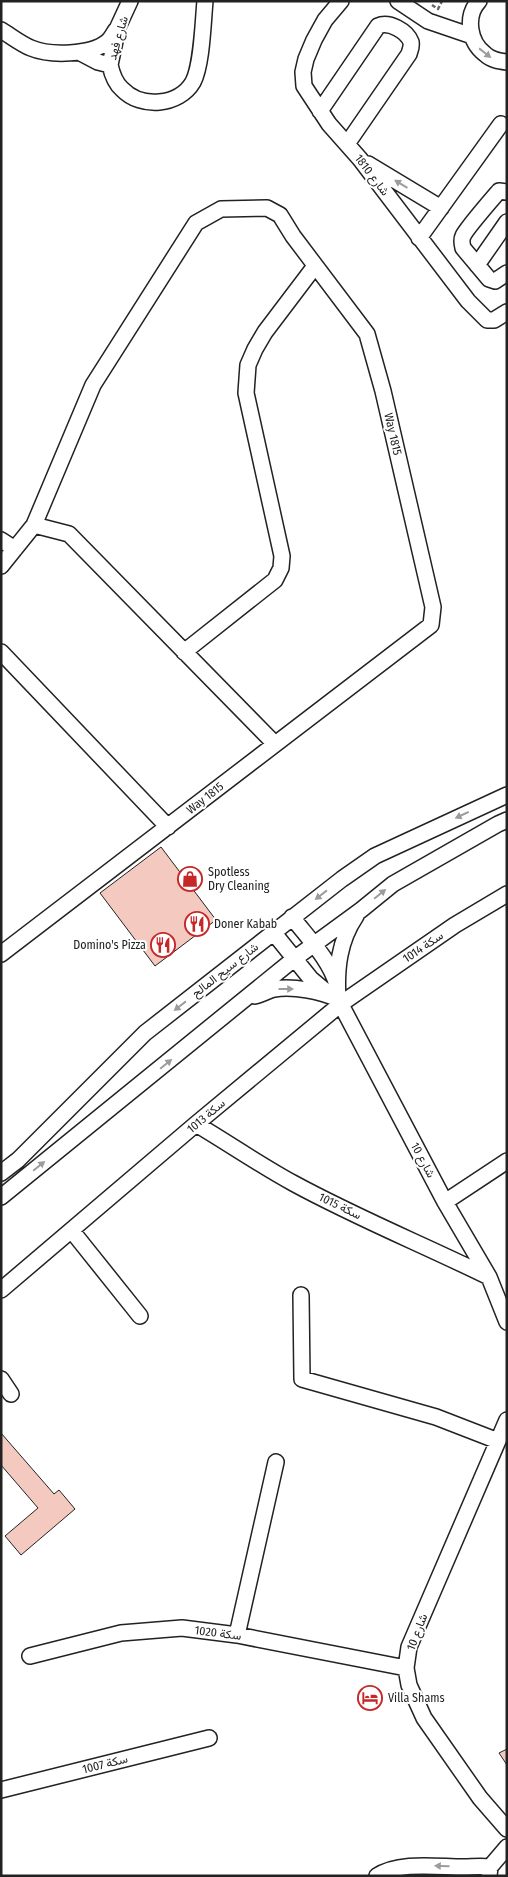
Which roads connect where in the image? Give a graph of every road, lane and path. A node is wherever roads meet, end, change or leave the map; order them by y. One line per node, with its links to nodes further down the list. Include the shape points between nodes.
1 (130, 1): 8 (street, شارع فهد)
2 (205, 1): 14 (street, شارع فهد, via 196,77 179,96 161,102 135,98 114,81)
3 (341, 1): 15 (street, شارع 1810, via 314,40 303,72 304,86)
4 (398, 1): 9 (street, via 428,21)
5 (442, 1): 7 (path)
6 (476, 7): 9 (street); 11 (street, via 470,24)
7 (438, 9)
8 (118, 27): 12 (street, via 108,42); 14 (street, شارع فهد)
9 (445, 27): 11 (street)
10 (1, 30): 12 (street, via 40,51)
11 (472, 36): 13 (street, one-way to 13, via 485,55)
12 (79, 52): 14 (street)
13 (507, 62)
14 (110, 65)
15 (320, 111): 17 (street, شارع 1810); 17 (street, via 378,26 390,24 405,34 411,42 408,54)
16 (501, 124): 20 (street)
17 (347, 144): 18 (street, شارع 1810)
18 (360, 159): 20 (street, one-way to 18); 22 (street, شارع 1810)
19 (507, 192): 23 (street, via 499,191 463,234 463,248)
20 (441, 208): 22 (street)
21 (507, 222): 23 (street)
22 (419, 238): 26 (street, شارع 1810, via 487,320 494,320)
23 (477, 265): 25 (street, via 495,281)
24 (315, 266): 27 (street, Way 1815, via 280,215 267,208 221,209 196,223 93,385); 32 (street, via 265,332 248,366 246,378 251,421 282,556 281,568 274,580); 33 (street, Way 1815, via 367,334 433,606 431,625 420,635)
25 (507, 273)
26 (507, 312)
27 (34, 524): 29 (street, Way 1815); 32 (street, via 69,534)
28 (1, 540): 29 (street)
29 (15, 549): 30 (street, Way 1815)
30 (1, 566)
31 (1, 652): 36 (street)
32 (184, 652): 33 (street)
33 (274, 744): 36 (street, Way 1815)
34 (507, 795): 39 (street, شارع سيح المالح, one-way to 39, via 375,856)
35 (507, 820): 38 (street, one-way to 35, via 393,884)
36 (168, 827): 42 (street, Way 1815)
37 (507, 894): 44 (street, سكة 1014)
38 (361, 910): 41 (street); 44 (street, via 352,922 340,951)
39 (292, 918): 40 (street, شارع سيح المالح); 41 (street, شارع 10)
40 (273, 932): 43 (street); 48 (street, شارع سيح المالح, one-way to 48, via 145,1033 18,1160)
41 (313, 944): 43 (street); 44 (street, شارع 10, via 334,976)
42 (1, 954)
43 (294, 959): 44 (street, via 320,988); 45 (street)
44 (337, 996): 45 (street, one-way to 44, via 289,988); 46 (street, سكة 1013); 50 (street, شارع 10)
45 (244, 1000): 49 (street, one-way to 45)
46 (196, 1124): 51 (street, سكة 1013); 52 (street, سكة 1015, via 293,1183)
47 (507, 1161): 50 (street)
48 (1, 1173)
49 (1, 1197)
50 (445, 1202): 52 (street, شارع 10)
51 (72, 1231): 53 (street, سكة 1013); 55 (street)
52 (489, 1277): 56 (street, شارع 10)
53 (1, 1290)
54 (301, 1295): 60 (street, via 302,1378 436,1417)
55 (140, 1316)
56 (507, 1322)
57 (1, 1379): 58 (street)
58 (12, 1394)
59 (507, 1420): 60 (street, شارع 10)
60 (498, 1441): 64 (street, شارع 10, via 409,1647)
61 (276, 1462): 62 (street)
62 (237, 1634): 63 (street, سكة 1020, via 182,1628 121,1633); 64 (street, سكة 1020)
63 (30, 1656)
64 (406, 1668): 67 (street, شارع 10, via 409,1685 424,1718 480,1798)
65 (209, 1738): 66 (street, سكة 1007)
66 (1, 1790)
67 (507, 1829)
68 (507, 1847): 69 (street)
69 (490, 1871): 70 (street, one-way to 70, via 433,1866 396,1868)
70 (378, 1876)

